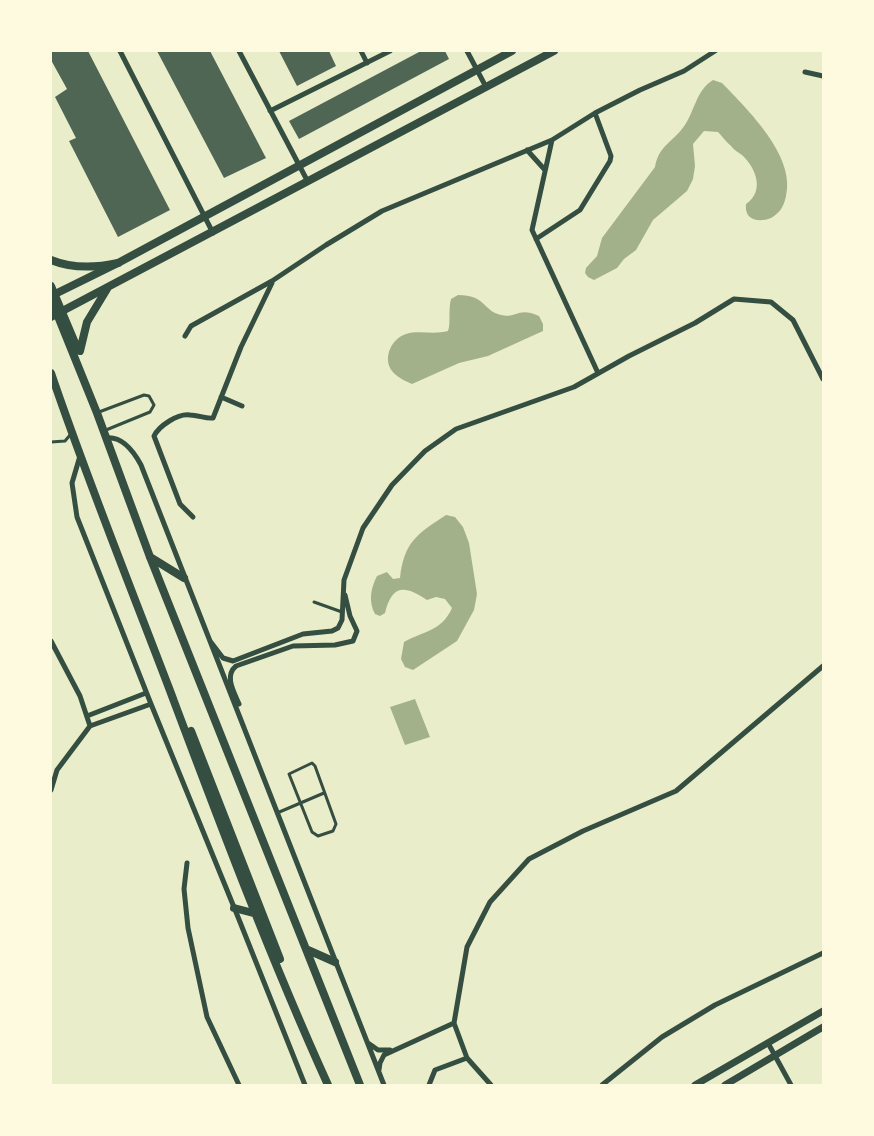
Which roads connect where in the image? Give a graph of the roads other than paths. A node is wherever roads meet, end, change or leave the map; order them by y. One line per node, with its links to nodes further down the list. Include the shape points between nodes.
1 (120, 51): 21 (street)
2 (239, 51): 14 (street)
3 (361, 51): 9 (street)
4 (390, 51): 9 (street)
5 (467, 51): 10 (street)
6 (512, 51): 10 (main road)
7 (554, 51): 13 (main road)
8 (715, 51): 15 (street, via 684,71)
9 (367, 63): 14 (street)
10 (477, 69): 13 (street); 18 (main road)
11 (805, 72): 12 (street)
12 (823, 76)
13 (486, 87): 20 (main road)
14 (270, 111): 18 (street)
15 (595, 113): 16 (street); 23 (street, via 610,161 580,210)
16 (552, 140): 17 (street); 19 (street)
17 (527, 150): 19 (street); 26 (street, via 382,211)
18 (299, 165): 20 (street); 21 (main road)
19 (545, 170): 23 (street, via 532,226)
20 (308, 182): 22 (main road)
21 (204, 216): 22 (street); 25 (main road)
22 (213, 233): 28 (main road)
23 (537, 239): 34 (street)
24 (51, 260): 25 (main road, via 86,268)
25 (118, 263): 29 (main road)
26 (273, 281): 32 (street, via 190,326); 38 (street)
27 (51, 286): 35 (main road, via 84,367)
28 (107, 289): 31 (main road); 35 (main road, via 83,333)
29 (51, 298): 31 (main road)
30 (51, 306): 35 (main road)
31 (54, 316): 35 (main road)
32 (185, 336)
33 (51, 374): 37 (main road); 80 (main road, via 212,802)
34 (598, 374): 36 (street, via 734,299 771,302 793,320); 48 (street, via 574,387 456,429 425,451 392,485 363,528)
35 (82, 376): 40 (main road); 81 (main road, via 238,765)
36 (823, 379)
37 (54, 385): 41 (main road)
38 (221, 397): 39 (street); 45 (street, via 213,419 187,414 158,429 154,436 180,504)
39 (242, 406)
40 (97, 413): 42 (main road); 42 (lane, via 144,395 154,405 150,412)
41 (73, 432): 43 (lane, via 65,441); 44 (main road)
42 (105, 434): 46 (main road); 47 (street, via 123,443 141,465)
43 (51, 442)
44 (81, 451): 54 (street, via 72,483 77,517); 65 (main road)
45 (194, 517)
46 (150, 557): 47 (main road); 66 (main road)
47 (184, 578): 52 (street)
48 (343, 590): 50 (street); 57 (street, via 357,631 353,641 293,646 232,669 230,679)
49 (314, 602): 50 (lane)
50 (342, 612): 52 (street, via 341,623 335,630 303,634 233,661 223,658)
51 (51, 641): 56 (street)
52 (210, 641): 57 (street)
53 (823, 666): 70 (street, via 676,791 529,859 490,902 467,947)
54 (146, 693): 55 (street); 56 (street)
55 (151, 704): 58 (street); 64 (street)
56 (87, 716): 58 (street)
57 (242, 720): 62 (street)
58 (90, 726): 59 (street, via 57,770)
59 (51, 790)
60 (324, 793): 61 (lane); 61 (lane, via 314,764 291,772); 61 (lane, via 336,824 333,831 315,835)
61 (301, 803): 62 (lane)
62 (277, 813): 68 (street)
63 (187, 863): 78 (street, via 184,889 188,928 207,1017)
64 (234, 908): 65 (main road); 79 (street)
65 (263, 916): 80 (main road)
66 (308, 950): 68 (main road); 81 (main road)
67 (823, 953): 85 (street, via 715,1005 671,1031)
68 (335, 962): 72 (street)
69 (823, 1011): 73 (street)
70 (454, 1023): 74 (street); 76 (street)
71 (823, 1028): 75 (street)
72 (367, 1042): 74 (street, via 378,1050); 77 (street)
73 (768, 1044): 75 (street); 86 (street)
74 (393, 1050): 77 (street, via 381,1059)
75 (775, 1056): 87 (street); 88 (street)
76 (467, 1058): 83 (street, via 435,1071); 84 (street)
77 (379, 1071): 82 (street)
78 (239, 1085)
79 (304, 1085)
80 (329, 1085)
81 (359, 1085)
82 (384, 1085)
83 (429, 1085)
84 (491, 1085)
85 (602, 1085)
86 (695, 1085)
87 (725, 1085)
88 (791, 1085)

